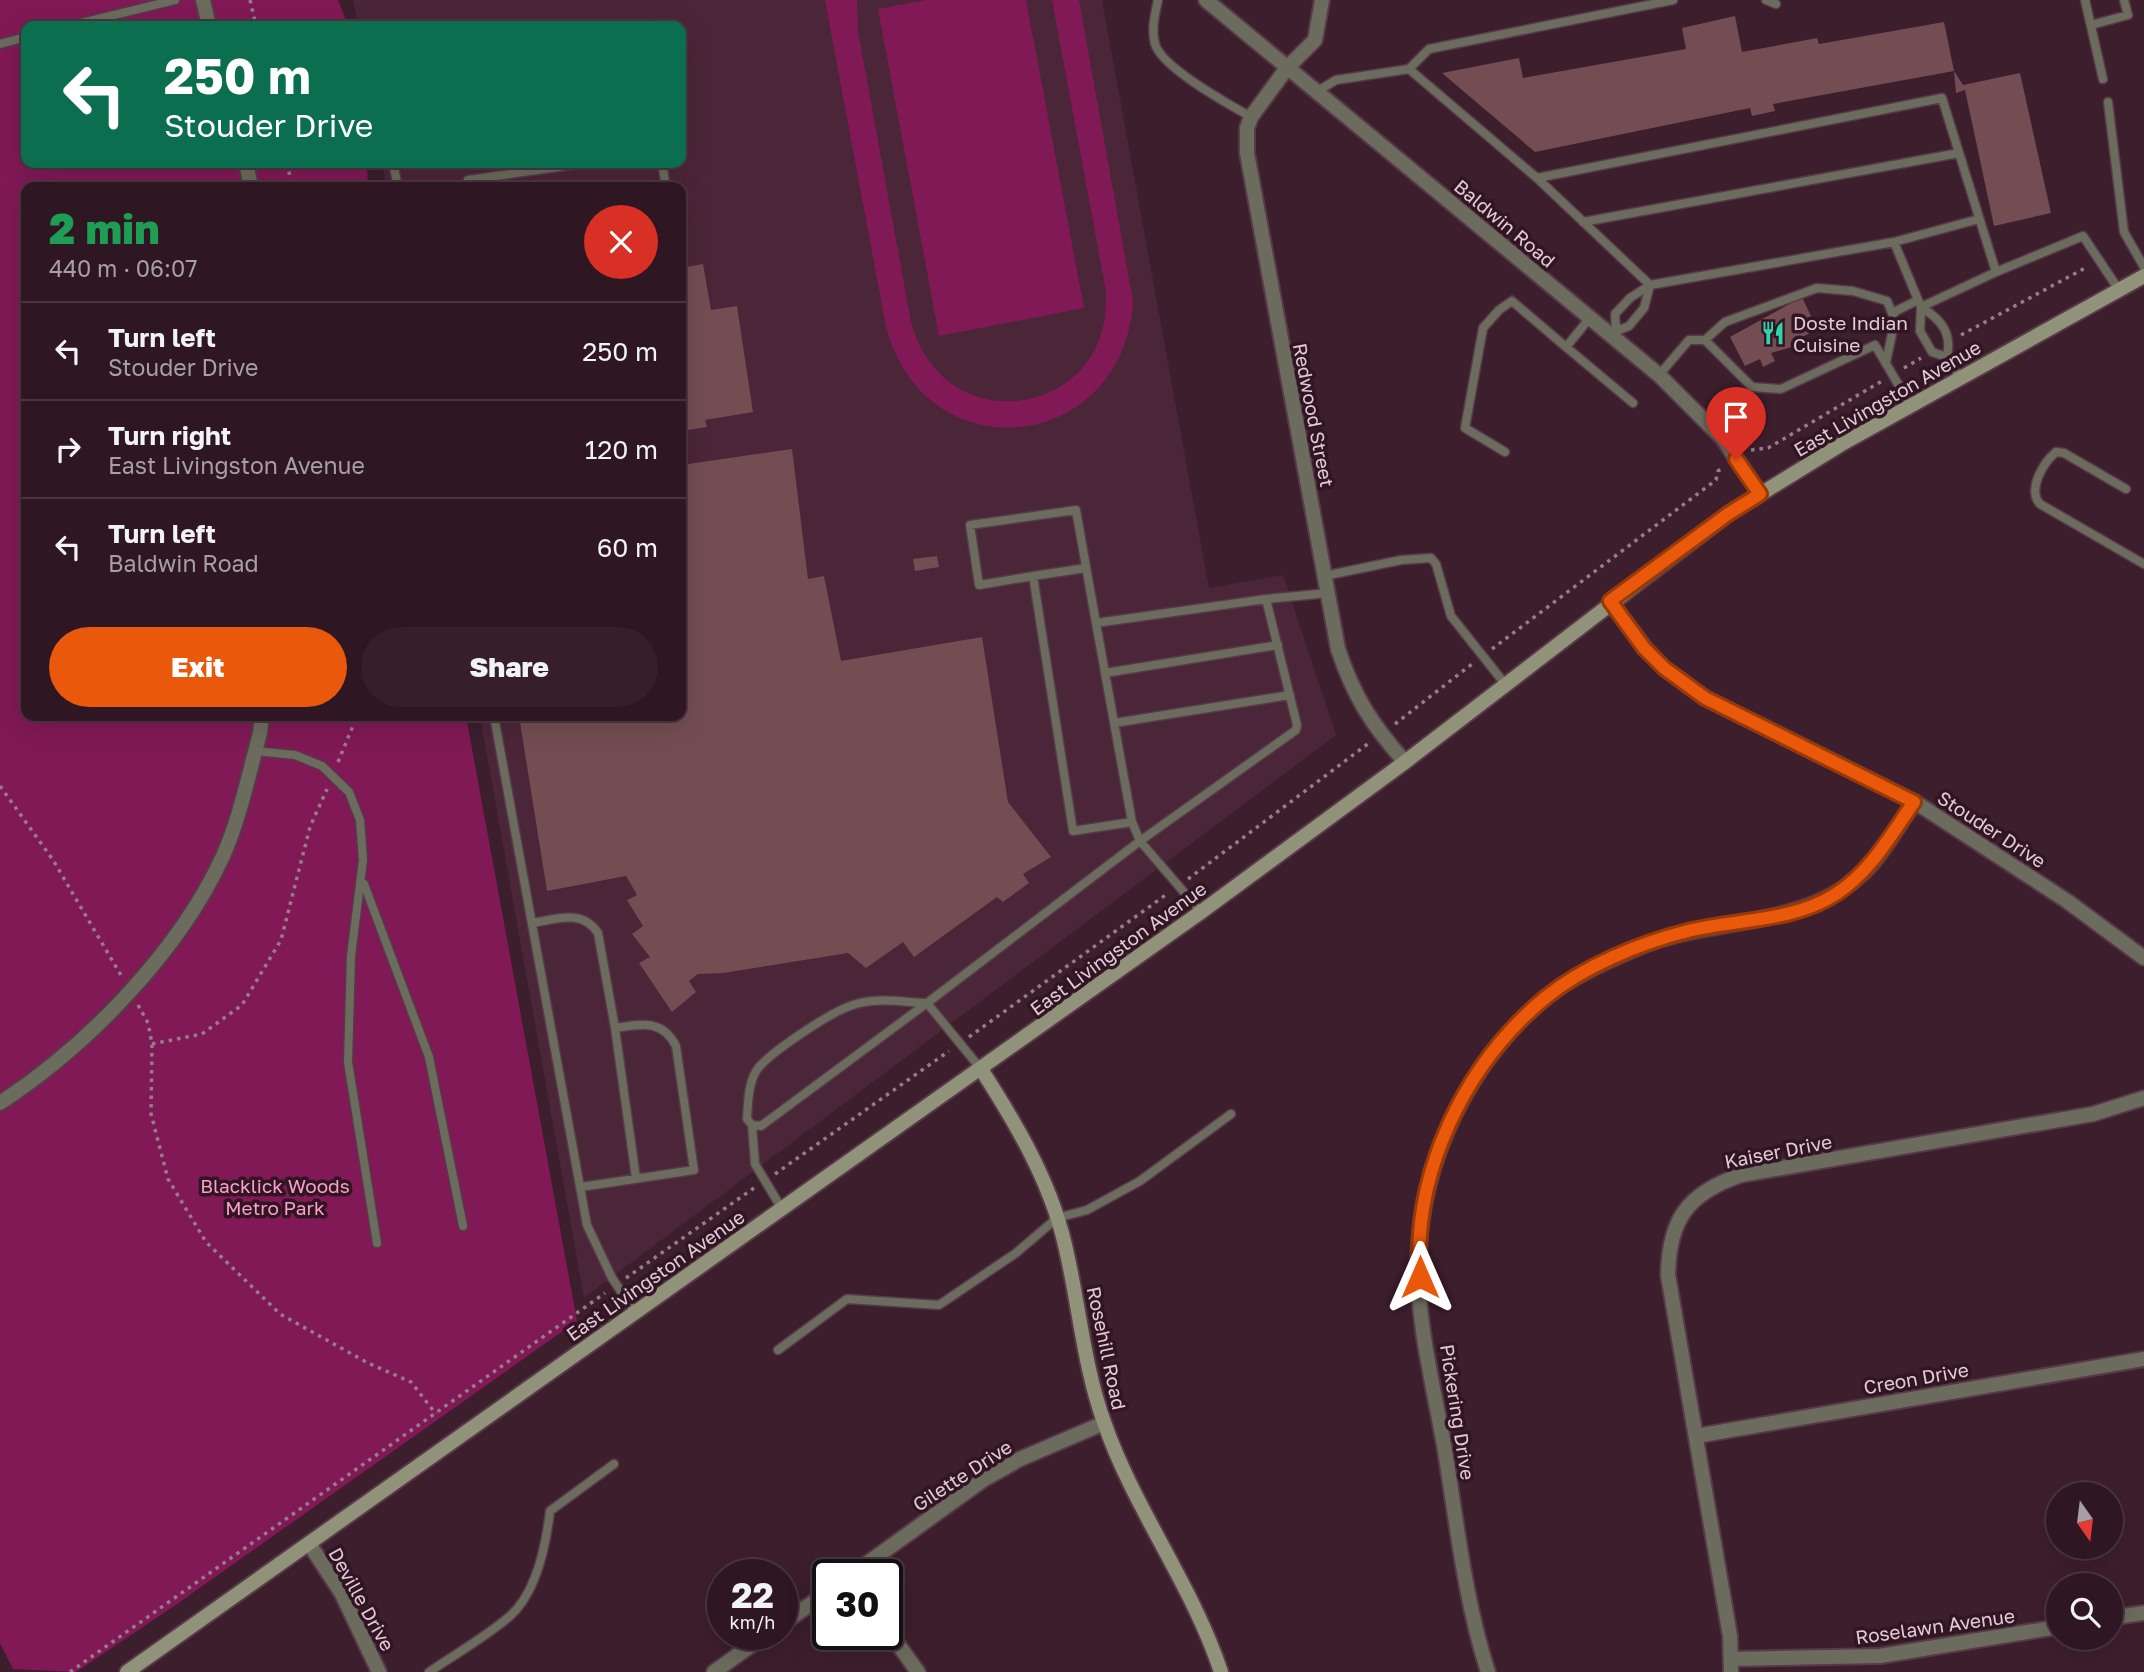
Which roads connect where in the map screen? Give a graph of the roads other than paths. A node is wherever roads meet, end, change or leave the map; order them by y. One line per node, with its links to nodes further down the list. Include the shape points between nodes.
1 (175, 0): 11 (lane)
2 (203, 0): 12 (street)
3 (1158, 0): 21 (lane, via 1152,25 1156,47 1193,83)
4 (1206, 0): 16 (street, Baldwin Road)
5 (1322, 0): 16 (street, Redwood Street, via 1315,40)
6 (1673, 0): 17 (lane, via 1429,49)
7 (1766, 0): 10 (lane)
8 (2085, 0): 13 (lane)
9 (2124, 0): 13 (lane, via 2128,15)
10 (1776, 4)
11 (89, 21)
12 (208, 21)
13 (2091, 25): 18 (lane)
14 (21, 38): 15 (lane)
15 (0, 44)
16 (1287, 68): 19 (street, Baldwin Road); 21 (street, Redwood Street)
17 (1409, 69): 19 (lane, via 1336,79); 24 (lane)
18 (2103, 79)
19 (1316, 92): 36 (street, Baldwin Road)
20 (2108, 102): 29 (lane, via 2124,232)
21 (1251, 117): 52 (street, Redwood Street, via 1247,153)
22 (1959, 153): 24 (lane, via 1942,98); 26 (lane); 27 (lane)
23 (551, 168): 25 (lane)
24 (1537, 178): 27 (lane)
25 (469, 182)
26 (1979, 219): 28 (lane); 30 (lane)
27 (1583, 222): 32 (lane)
28 (1894, 242): 32 (lane); 34 (lane)
29 (2144, 267)
30 (1996, 272): 33 (lane, via 2082,236); 34 (lane)
31 (2144, 276): 33 (main road, East Livingston Avenue)
32 (1650, 285): 37 (lane, via 1644,308 1629,326); 37 (lane, via 1615,314)
33 (2119, 290): 43 (main road, East Livingston Avenue)
34 (1920, 304): 35 (lane); 40 (lane, via 1939,318 1950,341); 40 (lane, via 1920,331 1931,352)
35 (1892, 313): 38 (lane, via 1887,301 1853,291 1817,288 1726,322); 41 (lane, via 1895,320)
36 (1589, 319): 37 (street, Baldwin Road); 39 (lane)
37 (1613, 333): 42 (street, Baldwin Road)
38 (1704, 340): 41 (lane, via 1752,387 1765,389 1781,388 1875,345); 42 (lane, via 1689,340)
39 (1566, 347): 44 (lane); 46 (lane, via 1512,302 1483,328 1465,428)
40 (1947, 357): 43 (lane)
41 (1886, 362): 45 (lane)
42 (1659, 375): 48 (street, Baldwin Road, via 1723,439)
43 (1960, 378): 45 (main road, East Livingston Avenue)
44 (1633, 403)
45 (1911, 406): 48 (main road, East Livingston Avenue)
46 (1505, 452)
47 (2126, 489): 49 (lane, via 2056,452 2033,489 2040,503)
48 (1760, 494): 55 (main road, East Livingston Avenue)
49 (2144, 564)
50 (1086, 568): 51 (lane); 51 (lane, via 1076,510 970,526 979,584); 56 (lane)
51 (1034, 576): 67 (lane, via 1073,831)
52 (1324, 576): 53 (street, Redwood Street); 59 (lane, via 1431,558 1451,617)
53 (1328, 593): 54 (lane); 65 (street, Redwood Street, via 1338,649 1360,704 1373,727)
54 (1266, 599): 56 (lane); 57 (lane)
55 (1610, 601): 59 (main road, East Livingston Avenue); 66 (street, Stouder Drive, via 1644,648 1705,698)
56 (1096, 623): 58 (lane)
57 (1278, 645): 58 (lane); 60 (lane)
58 (1105, 673): 63 (lane)
59 (1505, 684): 65 (main road, East Livingston Avenue)
60 (1290, 695): 63 (lane); 68 (lane, via 1297,725 1293,734)
61 (261, 721): 64 (street)
62 (495, 721): 71 (lane)
63 (1114, 723): 67 (lane)
64 (255, 751): 69 (lane, via 295,755 333,774 349,792 360,820); 77 (street, via 223,856 172,941 62,1057)
65 (1405, 762): 70 (main road, East Livingston Avenue)
66 (1914, 802): 72 (street, Stouder Drive, via 2067,901); 106 (street, Pickering Drive, via 1868,867 1836,894 1806,908 1689,931 1600,965 1546,998 1504,1040 1467,1088 1441,1144 1424,1198 1418,1258 1447,1466 1478,1640)
67 (1132, 822): 68 (lane)
68 (1140, 841): 70 (lane); 73 (lane)
69 (361, 877): 84 (lane, via 429,1057); 85 (lane, via 351,956 348,1062)
70 (1201, 912): 75 (main road, East Livingston Avenue)
71 (532, 923): 74 (lane, via 577,916 590,921 598,933); 81 (lane)
72 (2144, 958)
73 (927, 1003): 75 (lane); 79 (lane, via 761,1126); 79 (lane, via 878,1000 831,1014 759,1068 748,1102 747,1119)
74 (615, 1028): 80 (lane); 80 (lane, via 643,1023 660,1026 670,1034 676,1046 694,1170)
75 (981, 1069): 82 (main road, East Livingston Avenue); 83 (main road, Rosehill Road, via 1015,1123)
76 (2144, 1098): 90 (street, Kaiser Drive, via 2093,1114 1741,1175 1700,1194 1684,1210 1668,1253)
77 (0, 1103)
78 (1231, 1114): 83 (lane, via 1140,1181 1087,1210)
79 (752, 1125): 82 (lane, via 755,1164)
80 (636, 1178): 81 (lane)
81 (580, 1186): 86 (lane, via 587,1225 616,1285)
82 (782, 1209): 86 (main road, East Livingston Avenue)
83 (1057, 1218): 87 (lane, via 1016,1253 939,1305 847,1299); 89 (main road, Rosehill Road)
84 (463, 1226)
85 (377, 1243)
86 (635, 1312): 92 (main road, East Livingston Avenue)
87 (778, 1350)
88 (2144, 1359): 90 (street, Creon Drive)
89 (1104, 1423): 93 (street, Gilette Drive, via 983,1480); 105 (main road, Rosehill Road, via 1200,1617)
90 (1696, 1436): 99 (street, Kaiser Drive)
91 (614, 1464): 102 (lane, via 550,1511 546,1545 528,1591 512,1615)
92 (310, 1545): 100 (main road, East Livingston Avenue); 101 (street, Deville Drive, via 342,1594)
93 (873, 1559)
94 (2144, 1613): 95 (street)
95 (2123, 1616)
96 (2046, 1630): 99 (street, Roselawn Avenue, via 1880,1656)
97 (745, 1650): 103 (street)
98 (902, 1650): 104 (street)
99 (1732, 1665)
100 (127, 1672)
101 (379, 1672)
102 (429, 1672)
103 (714, 1672)
104 (918, 1672)
105 (1221, 1672)
106 (1488, 1672)

